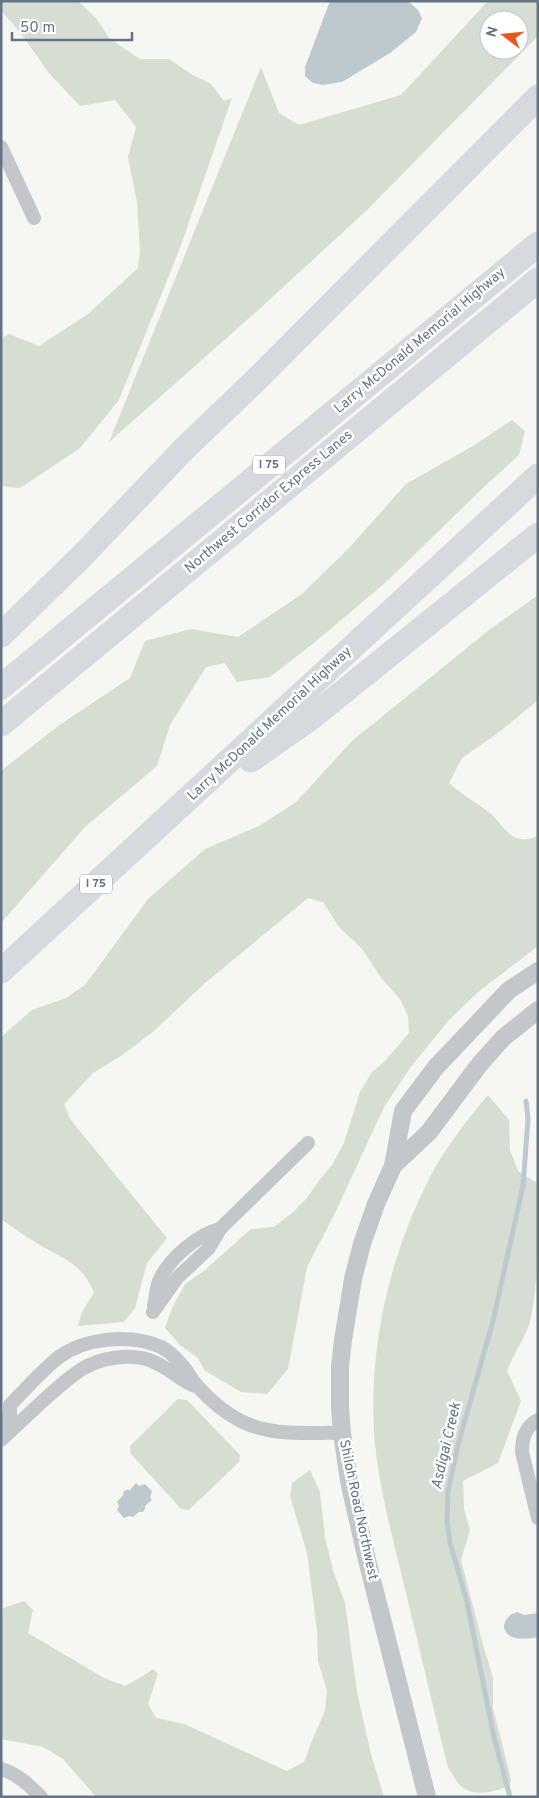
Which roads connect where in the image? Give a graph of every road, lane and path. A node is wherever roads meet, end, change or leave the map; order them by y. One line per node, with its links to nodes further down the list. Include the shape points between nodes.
1 (538, 97): 8 (highway)
2 (1, 147): 3 (street)
3 (34, 218)
4 (538, 244): 9 (highway, Larry McDonald Memorial Highway / I 75)
5 (538, 280): 10 (highway, Northwest Corridor Express Lanes)
6 (538, 476): 11 (highway, Larry McDonald Memorial Highway / I 75)
7 (538, 535): 11 (highway, via 312,717)
8 (1, 635)
9 (1, 687)
10 (1, 724)
11 (191, 797): 12 (highway, Larry McDonald Memorial Highway / I 75)
12 (1, 971)
13 (538, 971): 16 (street, Shiloh Road Northwest, via 509,990 436,1067 414,1096 404,1111)
14 (538, 1010): 16 (street, Shiloh Road Northwest, via 503,1038 429,1132)
15 (308, 1143): 17 (street)
16 (393, 1166): 22 (street, Shiloh Road Northwest, via 376,1204 353,1279 340,1366)
17 (220, 1229): 17 (street, via 210,1232 171,1260 159,1280 152,1312 177,1278 209,1248)
18 (198, 1388): 19 (street, via 181,1363 162,1347 141,1341 100,1340 78,1346 58,1357); 22 (street, via 229,1414 258,1427 276,1431); 23 (street, via 149,1360 133,1357 102,1360 82,1368 66,1380)
19 (5, 1405): 21 (street, via 10,1415)
20 (538, 1420): 24 (street, via 527,1429 522,1441)
21 (1, 1423)
22 (342, 1433): 27 (street, Shiloh Road Northwest, via 366,1556)
23 (1, 1440)
24 (538, 1518)
25 (1, 1769): 26 (street, via 24,1780)
26 (41, 1797)
27 (427, 1797)

